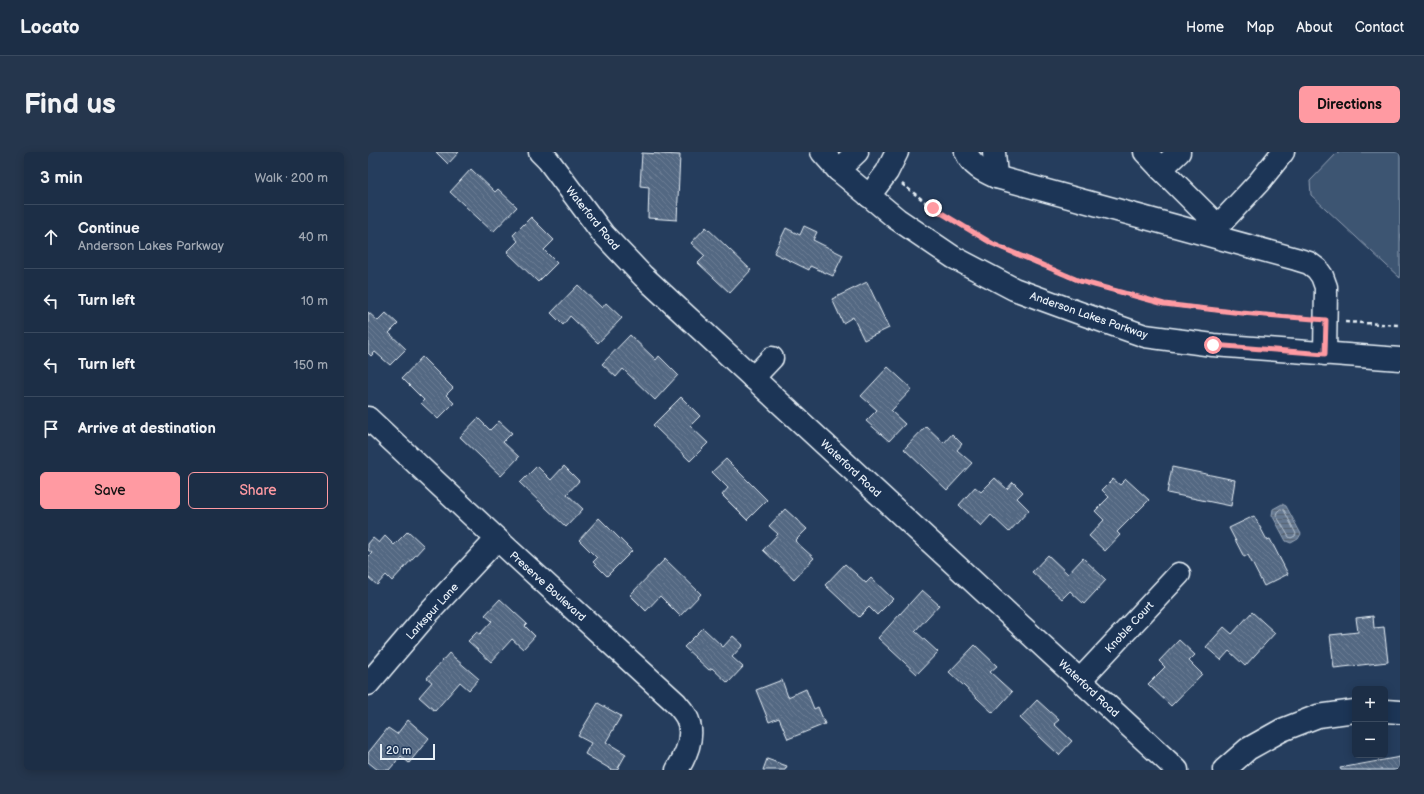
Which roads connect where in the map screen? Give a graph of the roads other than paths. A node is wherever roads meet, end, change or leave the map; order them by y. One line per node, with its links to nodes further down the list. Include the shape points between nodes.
1 (822, 152): 11 (street, Anderson Lakes Parkway)
2 (857, 152): 11 (street)
3 (897, 152): 13 (street, via 887,172)
4 (966, 152): 12 (street, via 977,168)
5 (994, 152): 12 (street)
6 (1145, 152): 10 (street)
7 (1179, 152): 10 (street)
8 (1284, 152): 14 (street)
9 (549, 155): 18 (street, Waterford Road, via 603,234 643,276)
10 (1161, 169): 14 (street)
11 (838, 170): 13 (street, Anderson Lakes Parkway)
12 (996, 177): 14 (street)
13 (869, 196): 15 (street, Anderson Lakes Parkway, via 897,219 953,257 1014,289 1145,336 1213,345)
14 (1216, 231): 15 (street, via 1296,258 1317,269 1326,287)
15 (1325, 354): 17 (street, Anderson Lakes Parkway)
16 (772, 358): 18 (street)
17 (1400, 360)
18 (753, 378): 22 (street, Waterford Road)
19 (368, 418): 20 (street, Preserve Boulevard)
20 (497, 539): 23 (street, Larkspur Lane); 27 (street, Preserve Boulevard, via 676,703 686,716 696,748)
21 (1178, 574): 22 (street, Knoble Court)
22 (1080, 680): 28 (street, Waterford Road)
23 (368, 684)
24 (1352, 711): 29 (street, via 1318,716 1282,730 1248,748)
25 (1388, 711): 26 (street)
26 (1400, 712)
27 (677, 770)
28 (1177, 770)
29 (1224, 770)

